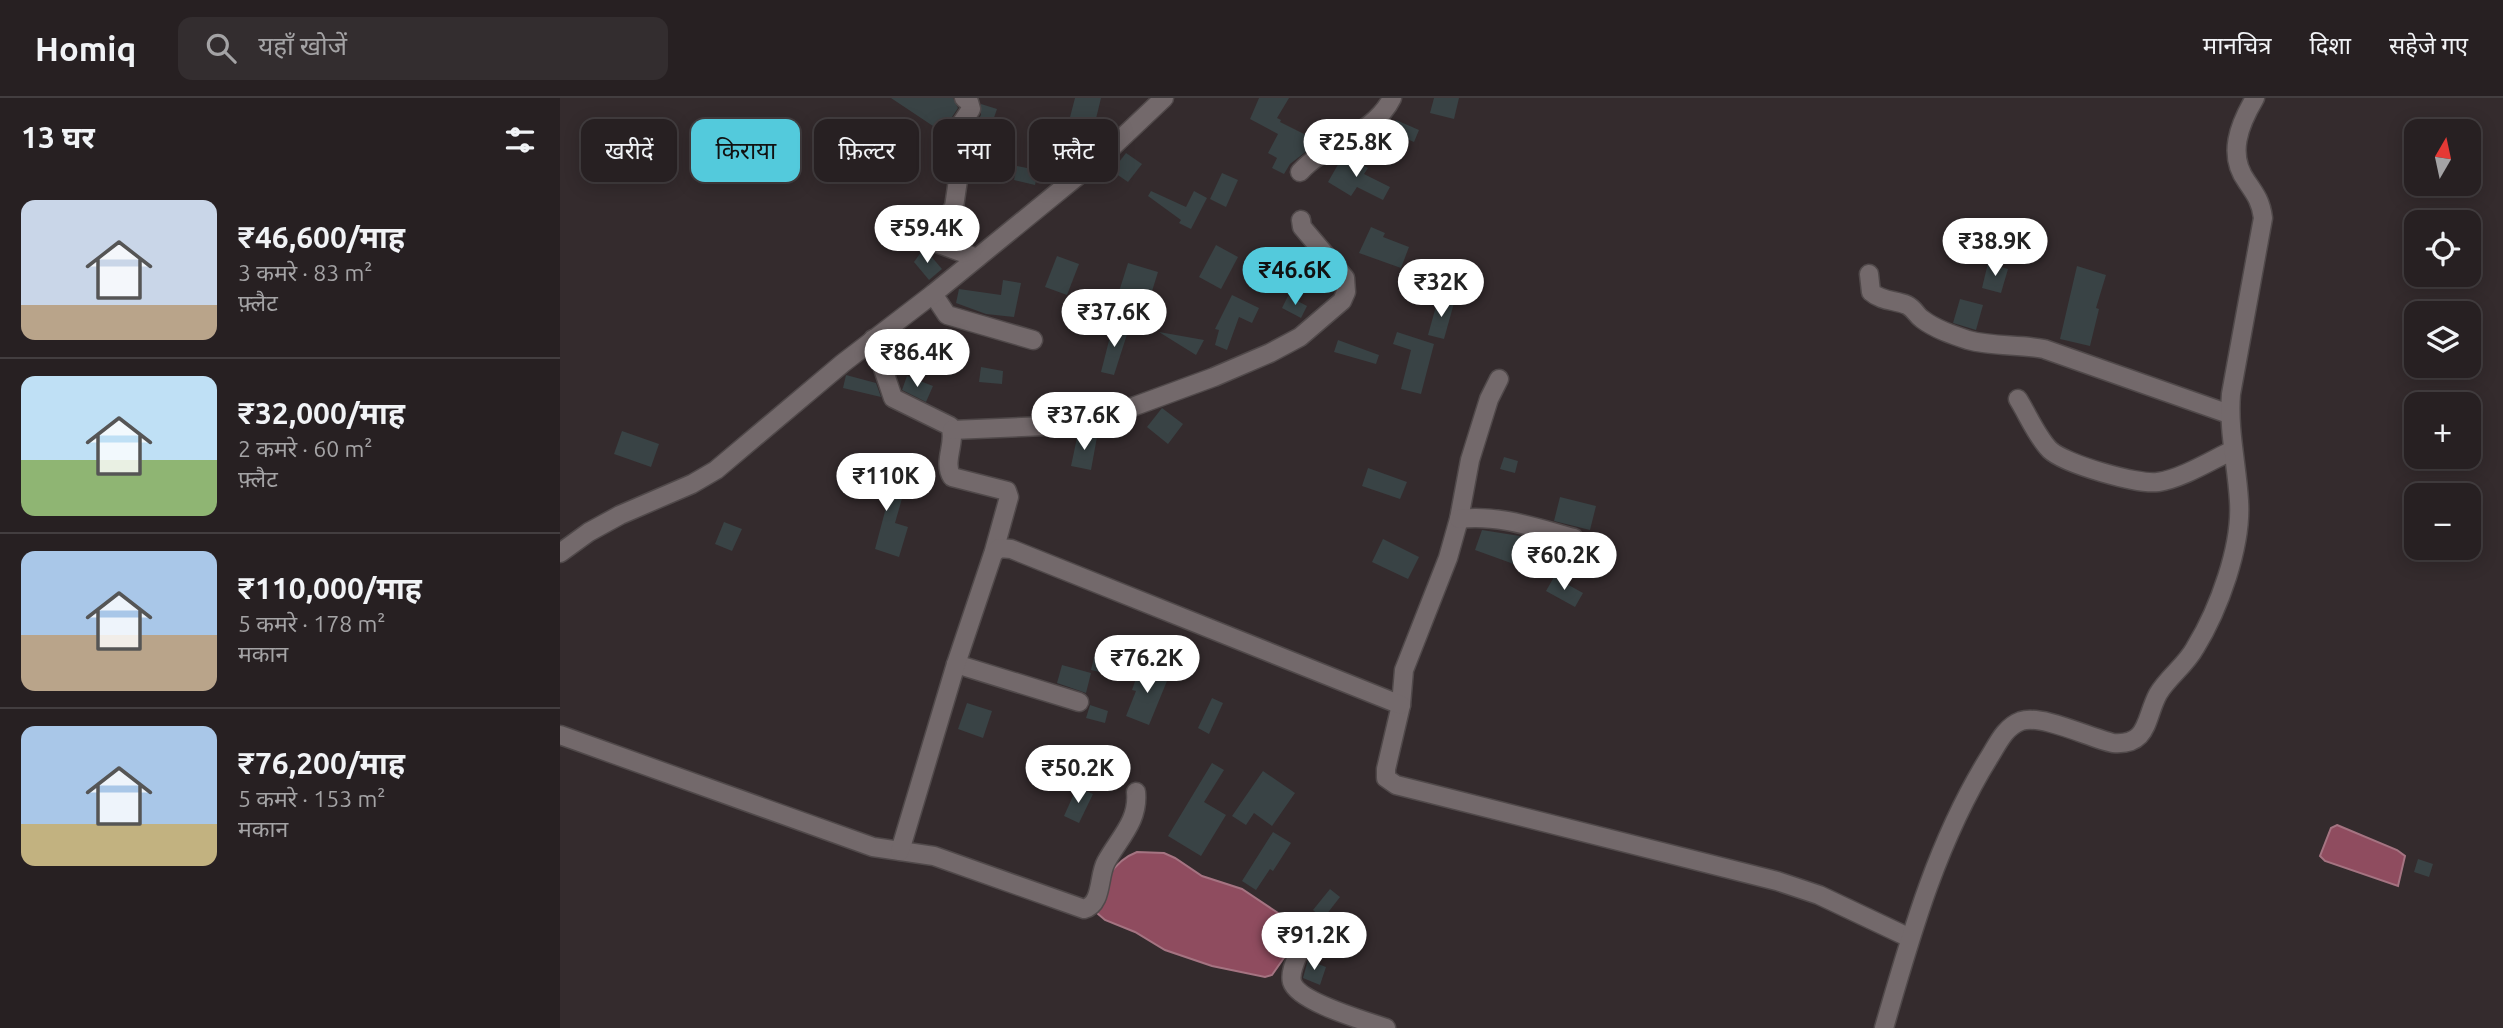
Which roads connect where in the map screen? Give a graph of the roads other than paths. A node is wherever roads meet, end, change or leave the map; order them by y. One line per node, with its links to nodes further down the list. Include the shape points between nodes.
1 (964, 98): 7 (street, via 971,109 951,144 959,173 954,207 935,236 939,244)
2 (1164, 98): 7 (street, via 1107,152)
3 (1392, 98): 5 (street, via 1380,117)
4 (2255, 98): 14 (street, via 2235,146 2237,164 2262,204 2263,218)
5 (1300, 172)
6 (1301, 220): 15 (street, via 1347,285 1342,301 1300,337 1214,377 1085,421)
7 (977, 258): 9 (street)
8 (1869, 274): 14 (street, via 1876,298 1910,306 1919,317 1956,335 1980,343 2044,349)
9 (933, 294): 10 (street); 11 (street, via 947,315)
10 (873, 339): 15 (street, via 893,398); 20 (street, via 716,471 620,515)
11 (1033, 340)
12 (1499, 379): 17 (street, via 1470,460)
13 (2018, 399): 16 (street, via 2048,449 2080,466 2126,477 2158,482 2170,479)
14 (2229, 414): 16 (street)
15 (952, 430): 19 (street, via 948,471 952,477 1009,494)
16 (2233, 450): 27 (street, via 2239,501 2236,545 2207,626 2191,655 2159,694 2142,734 2113,744 2041,721 2025,720 2010,727 1973,784)
17 (1459, 519): 18 (street, via 1506,520); 23 (street, via 1408,657)
18 (1574, 538)
19 (994, 551): 21 (street); 23 (street, via 1011,550)
20 (560, 553)
21 (956, 664): 22 (street); 26 (street)
22 (1079, 702)
23 (1401, 705): 27 (street, via 1386,769 1391,782 1777,881 1831,900)
24 (560, 735): 26 (street, via 863,843)
25 (1136, 792): 26 (street, via 1136,811 1106,862 1096,900 1089,908 1079,909 934,856)
26 (900, 851)
27 (1910, 938): 30 (street)
28 (1302, 946): 29 (street, via 1291,974 1298,992)
29 (1386, 1028)
30 (1884, 1028)

